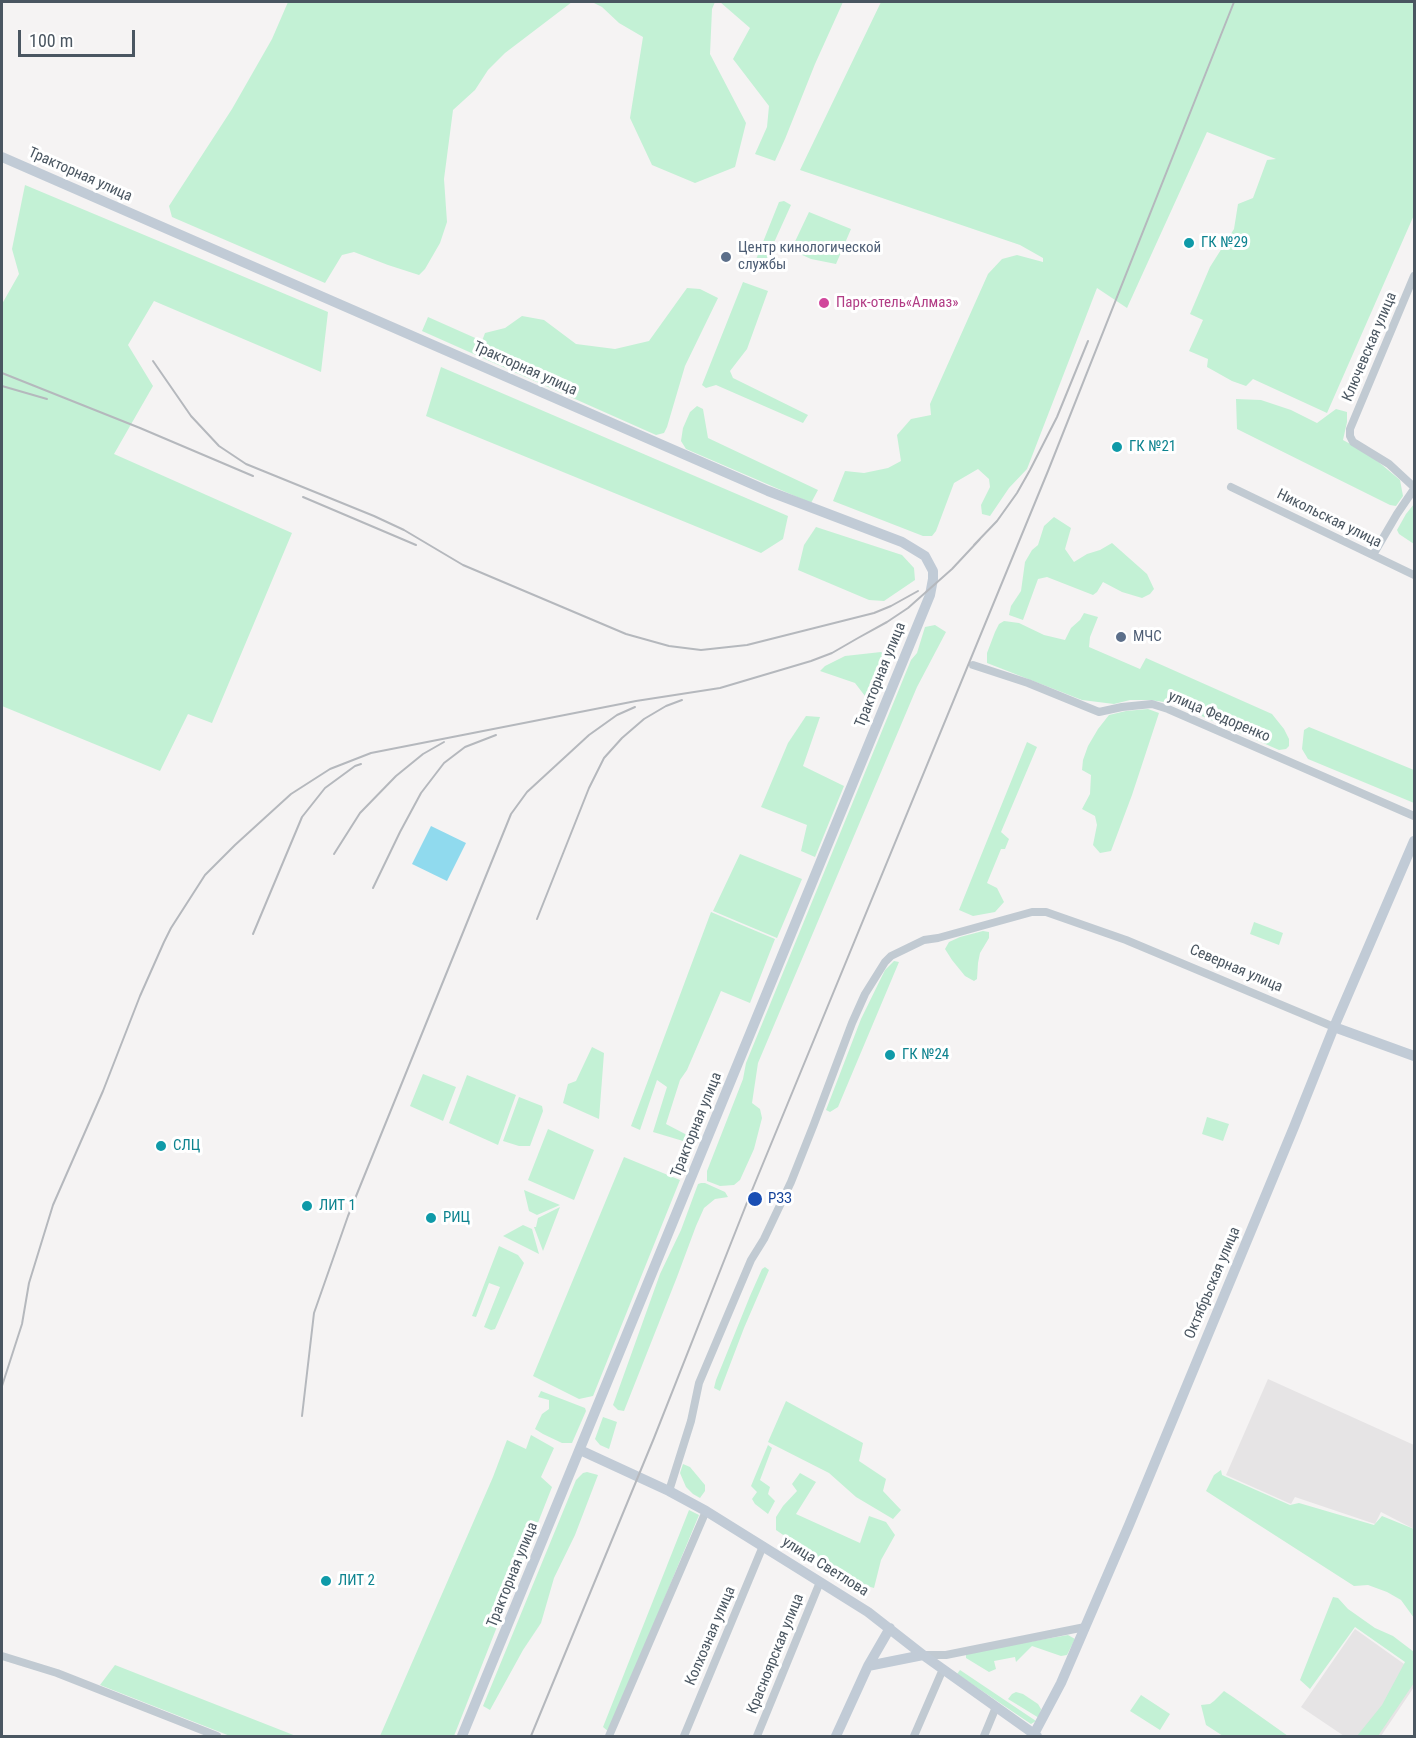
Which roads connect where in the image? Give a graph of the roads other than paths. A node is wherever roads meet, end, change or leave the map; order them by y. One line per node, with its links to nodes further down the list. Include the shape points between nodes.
1 (2, 157): 12 (main road, Тракторная улица, via 768,491 902,542 925,556 933,572 930,595)
2 (1414, 276): 4 (street, Ключевская улица, via 1350,429 1353,442 1389,464)
3 (1231, 487): 5 (street, Никольская улица)
4 (1414, 488): 5 (street)
5 (1373, 555): 6 (street, Никольская улица)
6 (1414, 575)
7 (973, 665): 8 (street, улица Федоренко, via 1099,712 1152,704 1168,709)
8 (1414, 816)
9 (1414, 841): 10 (main road, Октябрьская улица)
10 (1334, 1027): 11 (main road, Северная улица); 13 (street, Северная улица, via 1126,940 1046,912 1032,912 924,940 891,956 861,1004 795,1171 751,1260 699,1383); 17 (main road, Октябрьская улица)
11 (1414, 1056)
12 (580, 1450): 13 (main road, улица Светлова); 26 (main road, Тракторная улица)
13 (669, 1491): 14 (main road, улица Светлова)
14 (706, 1511): 15 (main road, улица Светлова); 27 (street)
15 (763, 1546): 16 (main road, улица Светлова); 28 (street, Колхозная улица)
16 (820, 1582): 18 (main road, улица Светлова); 29 (street, Красноярская улица)
17 (1085, 1627): 19 (street); 24 (main road, Октябрьская улица)
18 (890, 1628): 19 (main road, улица Светлова); 21 (main road)
19 (923, 1655): 21 (main road); 22 (main road, улица Светлова)
20 (2, 1656): 25 (street, via 57,1673)
21 (868, 1666): 30 (main road)
22 (942, 1669): 23 (main road, улица Светлова); 31 (street)
23 (996, 1707): 24 (main road, улица Светлова); 32 (street)
24 (1036, 1735)
25 (217, 1737)
26 (462, 1737)
27 (609, 1737)
28 (684, 1737)
29 (757, 1737)
30 (836, 1737)
31 (914, 1737)
32 (984, 1737)

